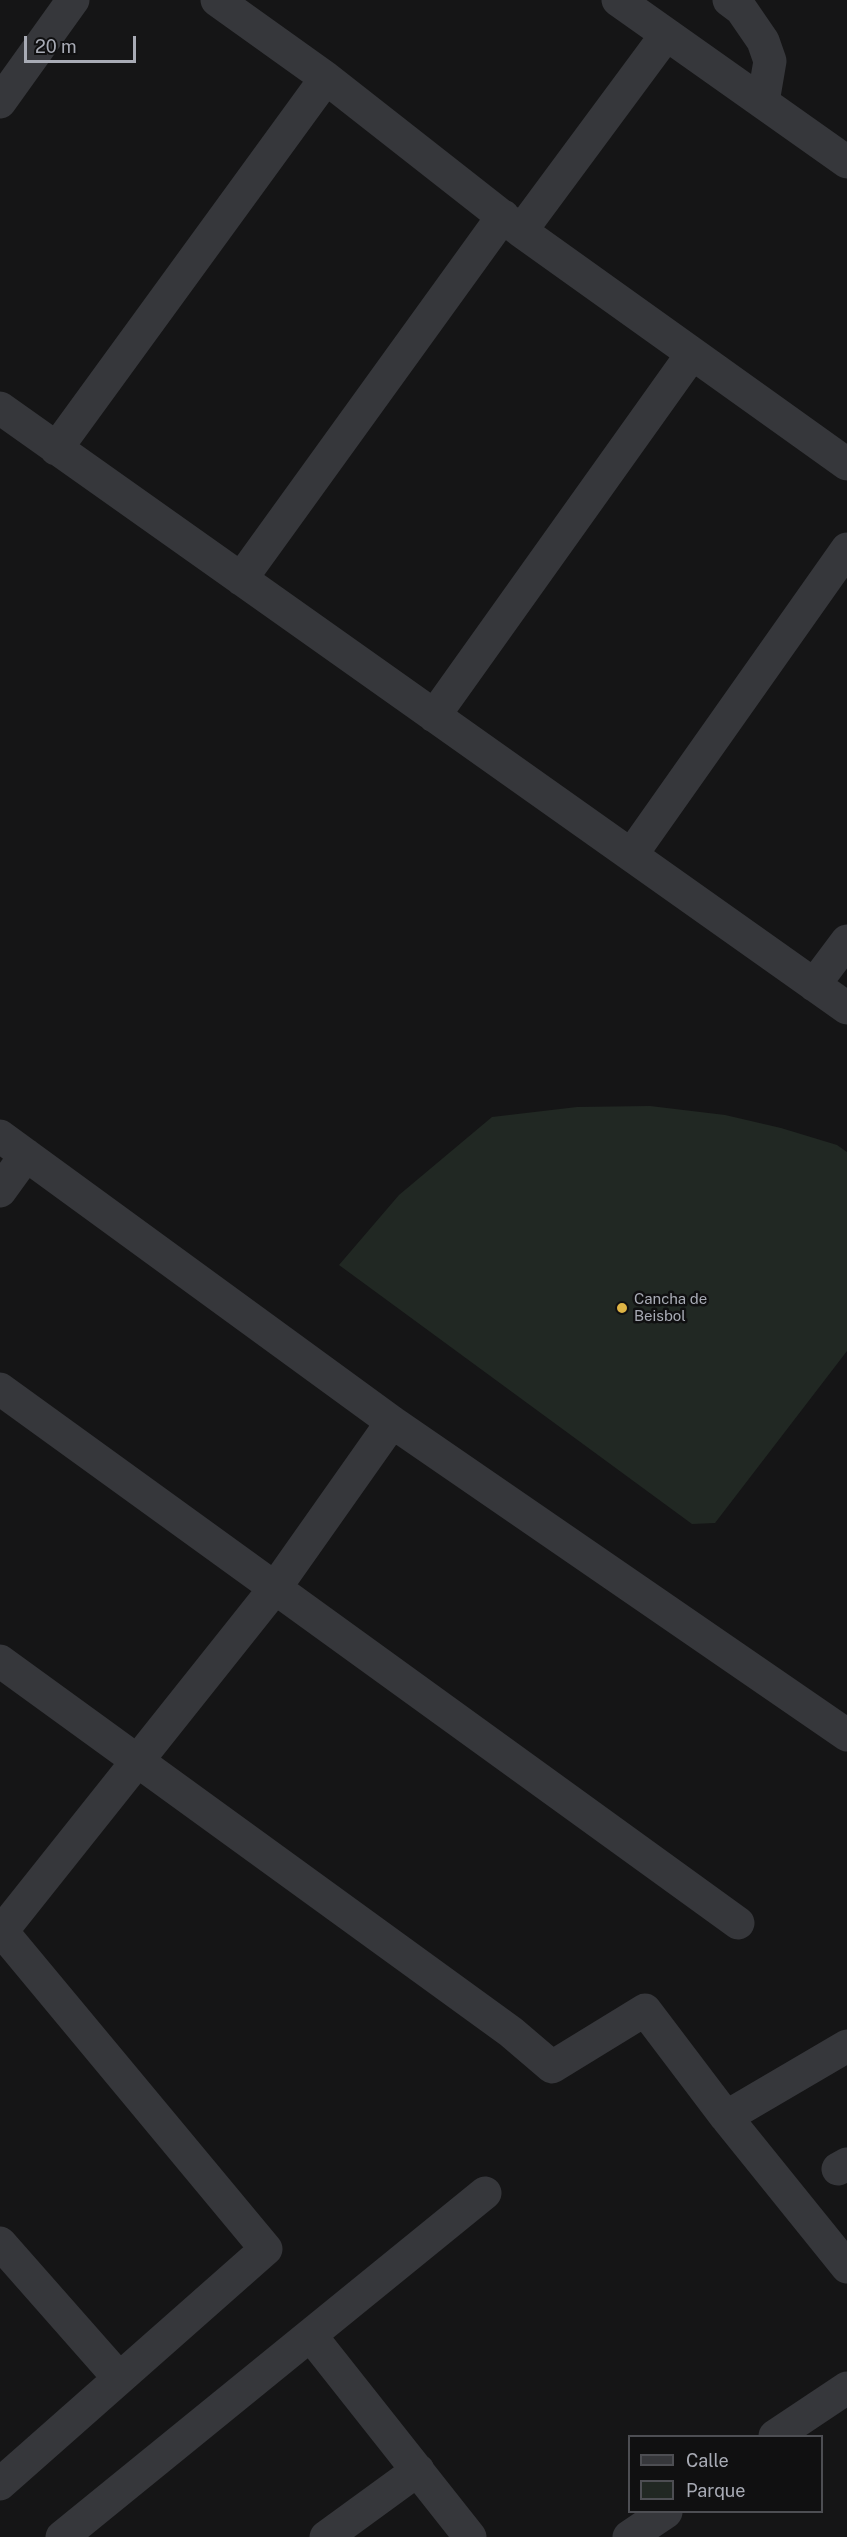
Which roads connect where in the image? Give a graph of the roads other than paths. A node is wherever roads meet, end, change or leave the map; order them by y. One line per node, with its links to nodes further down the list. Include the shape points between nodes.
1 (73, 0): 7 (street)
2 (217, 0): 6 (street)
3 (618, 0): 5 (street)
4 (729, 0): 8 (street, via 741,9 763,40 770,61)
5 (666, 35): 8 (street); 10 (street)
6 (326, 78): 10 (street); 13 (street)
7 (0, 102)
8 (763, 102): 9 (street)
9 (847, 162)
10 (512, 223): 11 (street); 16 (street)
11 (692, 354): 14 (street); 17 (street)
12 (0, 408): 13 (street)
13 (56, 449): 16 (street)
14 (847, 464)
15 (847, 549): 18 (street)
16 (241, 579): 17 (street)
17 (434, 716): 18 (street)
18 (632, 854): 20 (street)
19 (847, 940): 20 (street)
20 (814, 985): 21 (street)
21 (847, 1008)
22 (0, 1136): 23 (street)
23 (26, 1155): 24 (street); 26 (street)
24 (0, 1191)
25 (0, 1389): 27 (street)
26 (392, 1422): 27 (street); 29 (street)
27 (275, 1588): 30 (street); 31 (street)
28 (0, 1661): 30 (street)
29 (847, 1735)
30 (139, 1761): 32 (street); 34 (street, via 511,2032 552,2067 645,2010)
31 (738, 1923)
32 (1, 1930): 39 (street, via 266,2249)
33 (847, 2046): 34 (street)
34 (726, 2117): 37 (street)
35 (485, 2193): 38 (street)
36 (0, 2242): 39 (street)
37 (847, 2267)
38 (311, 2336): 42 (street); 45 (street)
39 (119, 2378): 43 (street)
40 (847, 2388): 41 (street)
41 (777, 2435)
42 (418, 2470): 46 (street); 47 (street)
43 (0, 2484)
44 (663, 2513): 48 (street)
45 (62, 2537)
46 (326, 2537)
47 (470, 2537)
48 (629, 2537)

